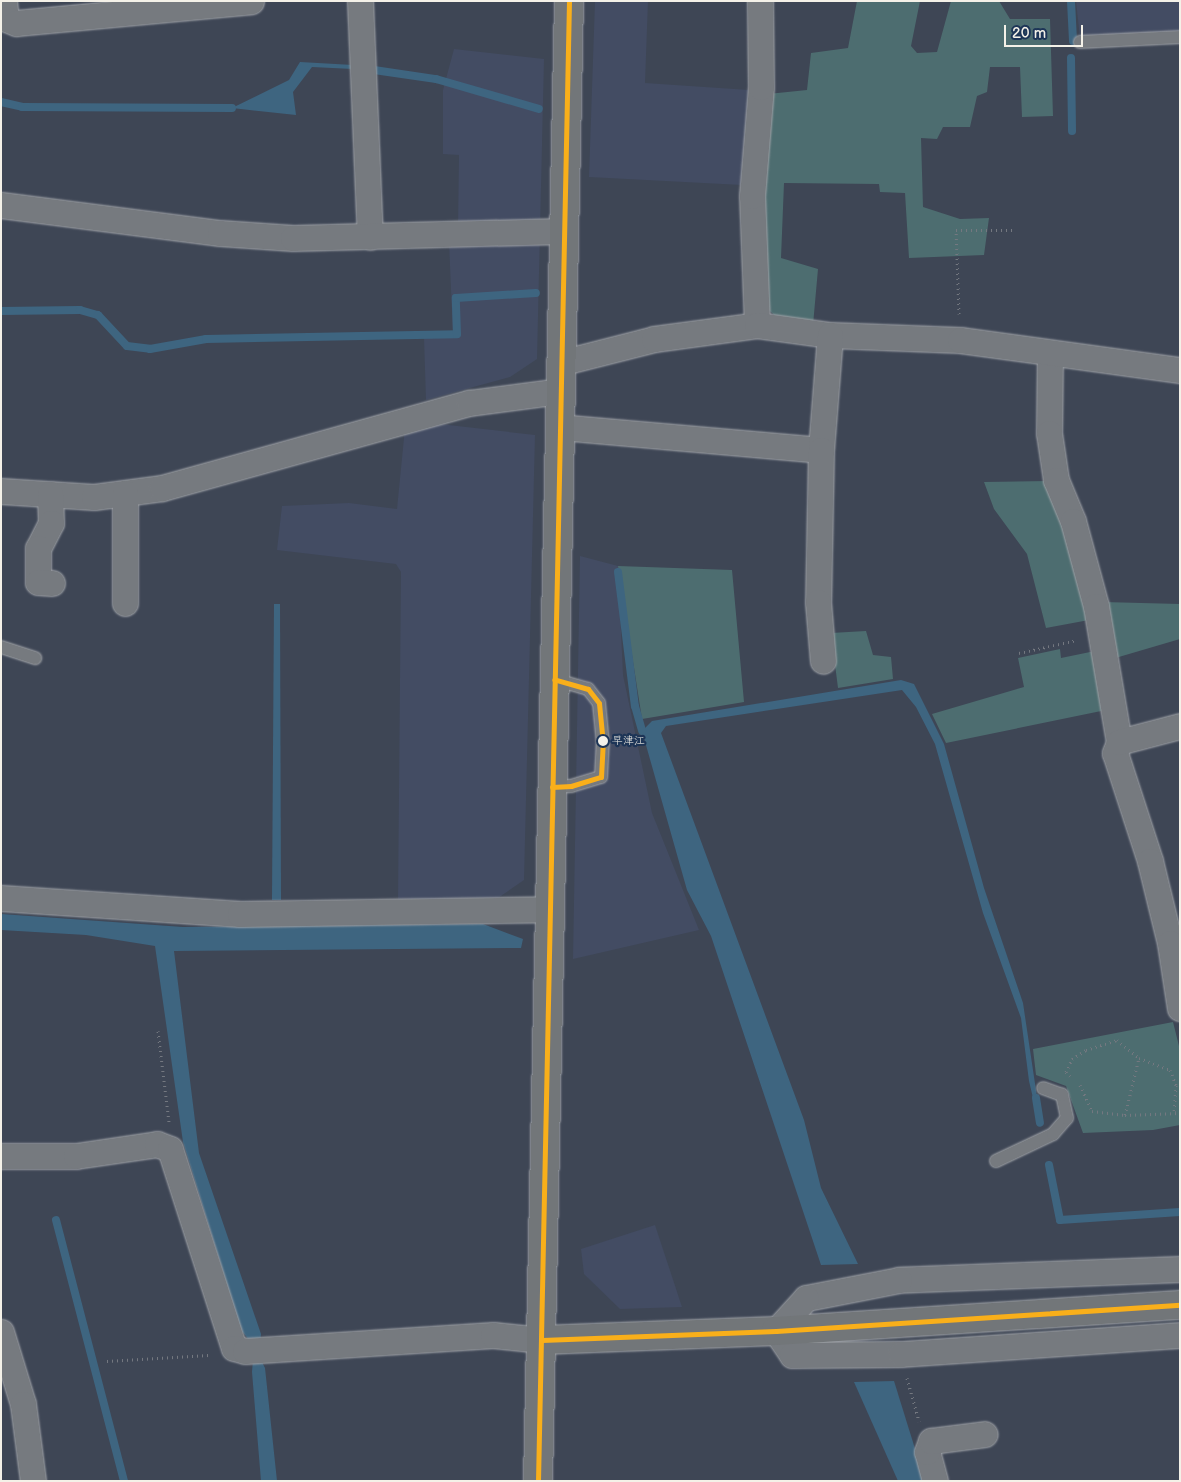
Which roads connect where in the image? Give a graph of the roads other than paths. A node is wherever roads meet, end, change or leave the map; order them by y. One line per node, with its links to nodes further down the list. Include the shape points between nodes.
1 (4, 1): 2 (street, via 6,19 16,23)
2 (251, 1)
3 (360, 1): 10 (street)
4 (569, 1): 9 (main road)
5 (760, 1): 11 (street, via 761,87 752,196)
6 (1180, 37): 7 (lane)
7 (1080, 42)
8 (1, 205): 10 (street, via 220,233 293,238)
9 (563, 231): 10 (street); 14 (main road)
10 (370, 237)
11 (757, 325): 12 (street); 14 (street, via 654,339)
12 (830, 335): 13 (street, via 960,340); 18 (street)
13 (1050, 352): 15 (street); 29 (street, via 1049,433 1056,480 1073,521 1101,634)
14 (560, 363): 16 (main road)
15 (1180, 370)
16 (560, 392): 17 (main road); 20 (street, via 469,403 162,488)
17 (559, 427): 18 (street); 27 (main road)
18 (821, 450): 26 (street, via 818,602)
19 (1, 491): 21 (street)
20 (125, 493): 21 (street, via 94,497); 23 (street)
21 (50, 494): 22 (street, via 51,523 38,548 38,582)
22 (52, 583)
23 (124, 603)
24 (1, 647): 25 (lane)
25 (35, 658)
26 (823, 662)
27 (554, 679): 30 (main road); 30 (lane, via 588,690 599,703 603,744 601,777)
28 (1180, 726): 29 (street)
29 (1119, 742): 33 (street, via 1115,753 1150,861)
30 (552, 788): 32 (main road)
31 (1, 898): 32 (street, via 240,914)
32 (550, 909): 43 (main road)
33 (1176, 964): 34 (street)
34 (1180, 1008)
35 (1043, 1088): 37 (lane, via 1062,1095 1067,1118 1052,1134)
36 (1, 1156): 43 (street, via 76,1156 164,1145 170,1149 248,1349 493,1335)
37 (996, 1161)
38 (1180, 1269): 40 (street, via 899,1280 806,1298)
39 (1180, 1305): 40 (main road)
40 (776, 1331): 42 (street, via 792,1355 901,1354); 43 (main road)
41 (1, 1332): 45 (street, via 23,1404)
42 (1180, 1335)
43 (542, 1340): 46 (main road)
44 (985, 1434): 47 (street, via 931,1441 927,1452)
45 (33, 1481)
46 (538, 1481)
47 (935, 1481)

